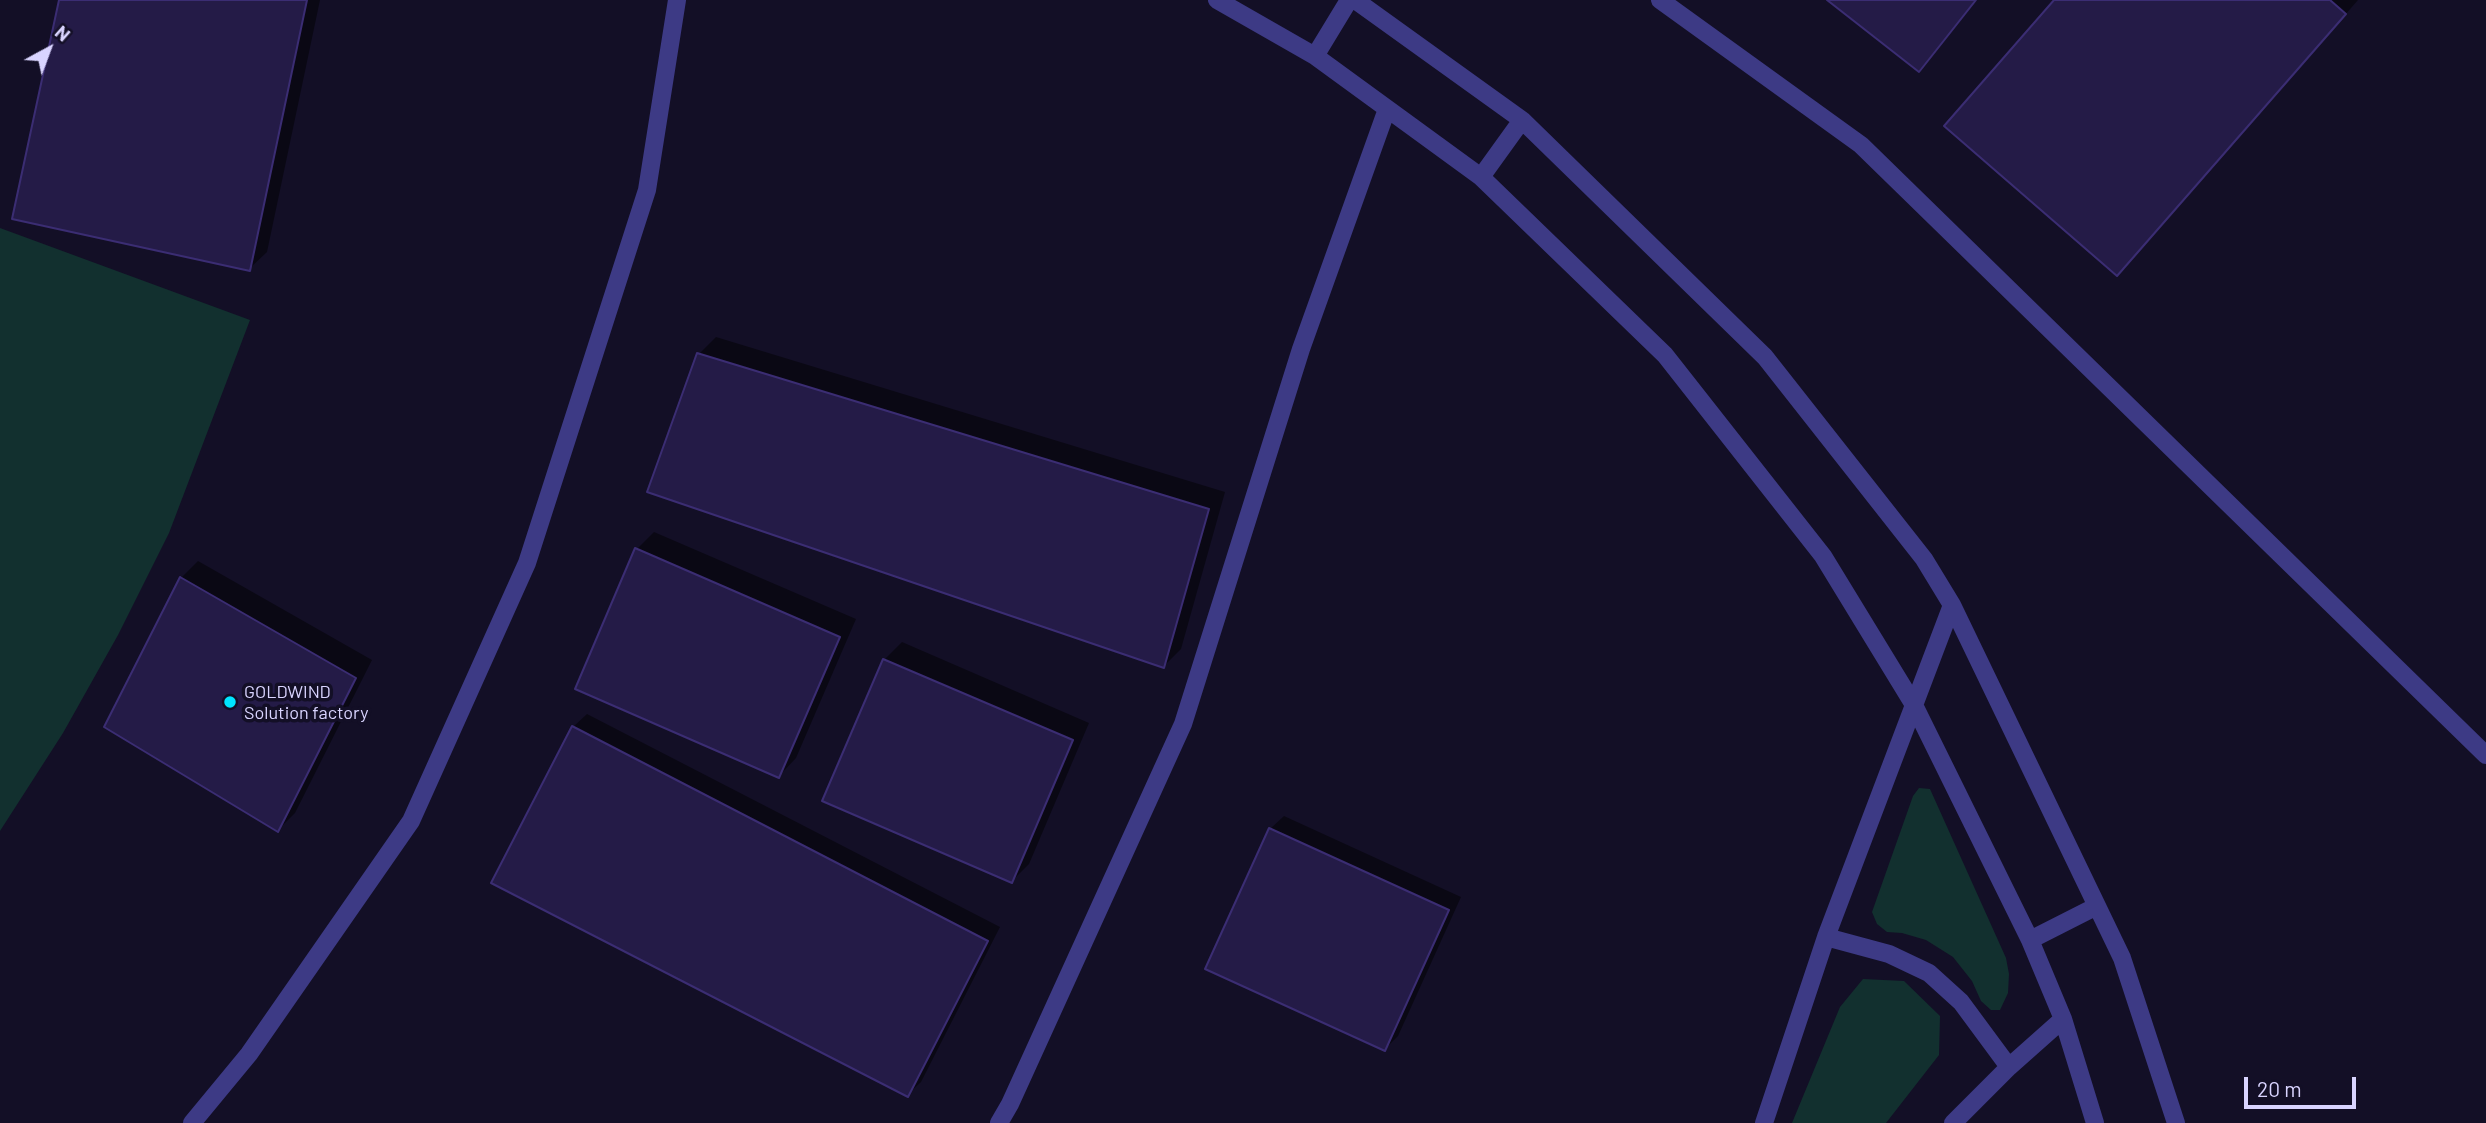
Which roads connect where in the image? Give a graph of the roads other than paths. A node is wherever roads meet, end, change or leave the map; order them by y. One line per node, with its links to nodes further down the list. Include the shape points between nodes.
1 (677, 0): 18 (lane, via 648,190 527,563 411,821 249,1054)
2 (1217, 0): 6 (lane)
3 (1349, 0): 6 (lane)
4 (1355, 0): 8 (lane)
5 (1660, 0): 12 (lane, via 1861,145)
6 (1315, 56): 7 (lane)
7 (1387, 109): 9 (lane); 19 (lane, via 1301,349 1183,724)
8 (1522, 120): 9 (lane); 10 (lane, via 1765,357 1924,559)
9 (1481, 177): 11 (lane, via 1665,355 1823,556)
10 (1952, 605): 11 (lane); 13 (lane)
11 (1914, 705): 14 (lane); 15 (lane)
12 (2486, 755)
13 (2097, 905): 15 (lane); 23 (lane, via 2122,958)
14 (1826, 937): 17 (lane, via 1889,954 1929,973 1961,1002); 20 (lane)
15 (2029, 940): 16 (lane)
16 (2063, 1019): 17 (lane); 22 (lane)
17 (2009, 1067): 21 (lane)
18 (192, 1123)
19 (999, 1123)
20 (1764, 1123)
21 (1954, 1123)
22 (2095, 1123)
23 (2176, 1123)

